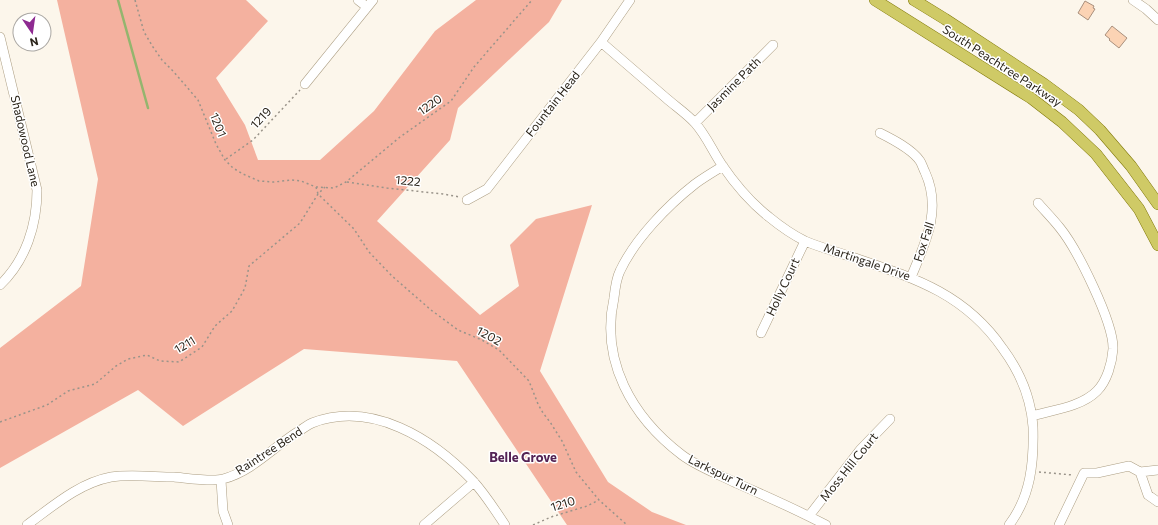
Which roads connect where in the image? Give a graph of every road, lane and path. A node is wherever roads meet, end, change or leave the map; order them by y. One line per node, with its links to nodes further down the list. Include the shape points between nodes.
1 (135, 0): 17 (path, 1201, via 144,32 162,60 198,100)
2 (358, 0): 9 (street)
3 (373, 0): 9 (street)
4 (532, 0): 19 (path, 1220, via 474,67 451,101 400,137)
5 (630, 0): 12 (street, Fountain Head)
6 (875, 0): 28 (main road, South Peachtree Parkway, via 1031,98 1062,122 1096,154 1139,209)
7 (914, 0): 26 (main road, South Peachtree Parkway, via 1044,84 1079,110 1131,166)
8 (1133, 0): 10 (street)
9 (367, 7): 14 (street)
10 (1158, 20)
11 (0, 37): 30 (street, Shadowood Lane, via 37,190 36,215 29,240 17,264)
12 (601, 42): 15 (street, Martingale Drive); 24 (street, Fountain Head, via 487,189)
13 (773, 45): 15 (street, Jasmine Path)
14 (305, 84): 17 (path, 1219, via 253,140)
15 (695, 123): 18 (street, Martingale Drive)
16 (880, 133): 29 (street, Fox Fall, via 904,147 919,160 932,190 934,203 930,227)
17 (225, 160): 20 (path, 1201, via 233,168 259,181 301,181)
18 (723, 166): 27 (street, Martingale Drive, via 742,192 769,217); 43 (street, Larkspur Turn, via 681,195 653,224 625,261 619,273 611,315 611,339 616,364 634,406 653,430 674,449 693,462)
19 (346, 182): 22 (path, 1220); 24 (path, 1222, via 443,194)
20 (316, 187): 21 (path, 1201); 23 (path, 1202)
21 (325, 187): 22 (path, 1201); 23 (path, 1211)
22 (334, 188)
23 (318, 194): 34 (path, 1211, via 300,223 249,266 245,288 239,300 232,311 215,326 202,347 179,362 160,361 147,355 128,359 95,384 68,391 47,405); 41 (path, 1202, via 354,229 369,252 392,276 458,330 499,350 529,381 540,409 562,441 576,472)
24 (467, 200)
25 (1038, 203): 32 (street, via 1061,229 1078,257 1095,290 1111,331 1113,348 1111,364 1097,390 1084,400)
26 (1158, 204)
27 (805, 241): 29 (street, Martingale Drive); 31 (street, Holly Court)
28 (1158, 245)
29 (911, 277): 32 (street, Martingale Drive, via 951,298 994,336 1012,361 1028,398)
30 (0, 285)
31 (761, 333)
32 (1032, 416): 36 (street, Martingale Drive)
33 (890, 419): 43 (street, Moss Hill Court, via 860,450)
34 (0, 422)
35 (1158, 470): 37 (street)
36 (1031, 471): 38 (path); 51 (street, Martingale Drive, via 1022,504)
37 (1140, 472): 38 (street, via 1129,466); 42 (street, via 1148,495)
38 (1082, 476): 52 (street)
39 (221, 480): 40 (street, Raintree Bend, via 259,461 287,438 311,424 353,416 369,417 406,430 451,460); 44 (street, Raintree Bend, via 111,477 78,489); 45 (street, via 223,511)
40 (474, 482): 46 (street); 47 (street, Raintree Bend)
41 (599, 500): 48 (path, 1210); 49 (path, 1202)
42 (1158, 502)
43 (810, 516): 50 (street, Larkspur Turn)
44 (28, 525)
45 (228, 525)
46 (424, 525)
47 (505, 525)
48 (534, 525)
49 (626, 525)
50 (826, 525)
51 (1009, 525)
52 (1059, 525)

